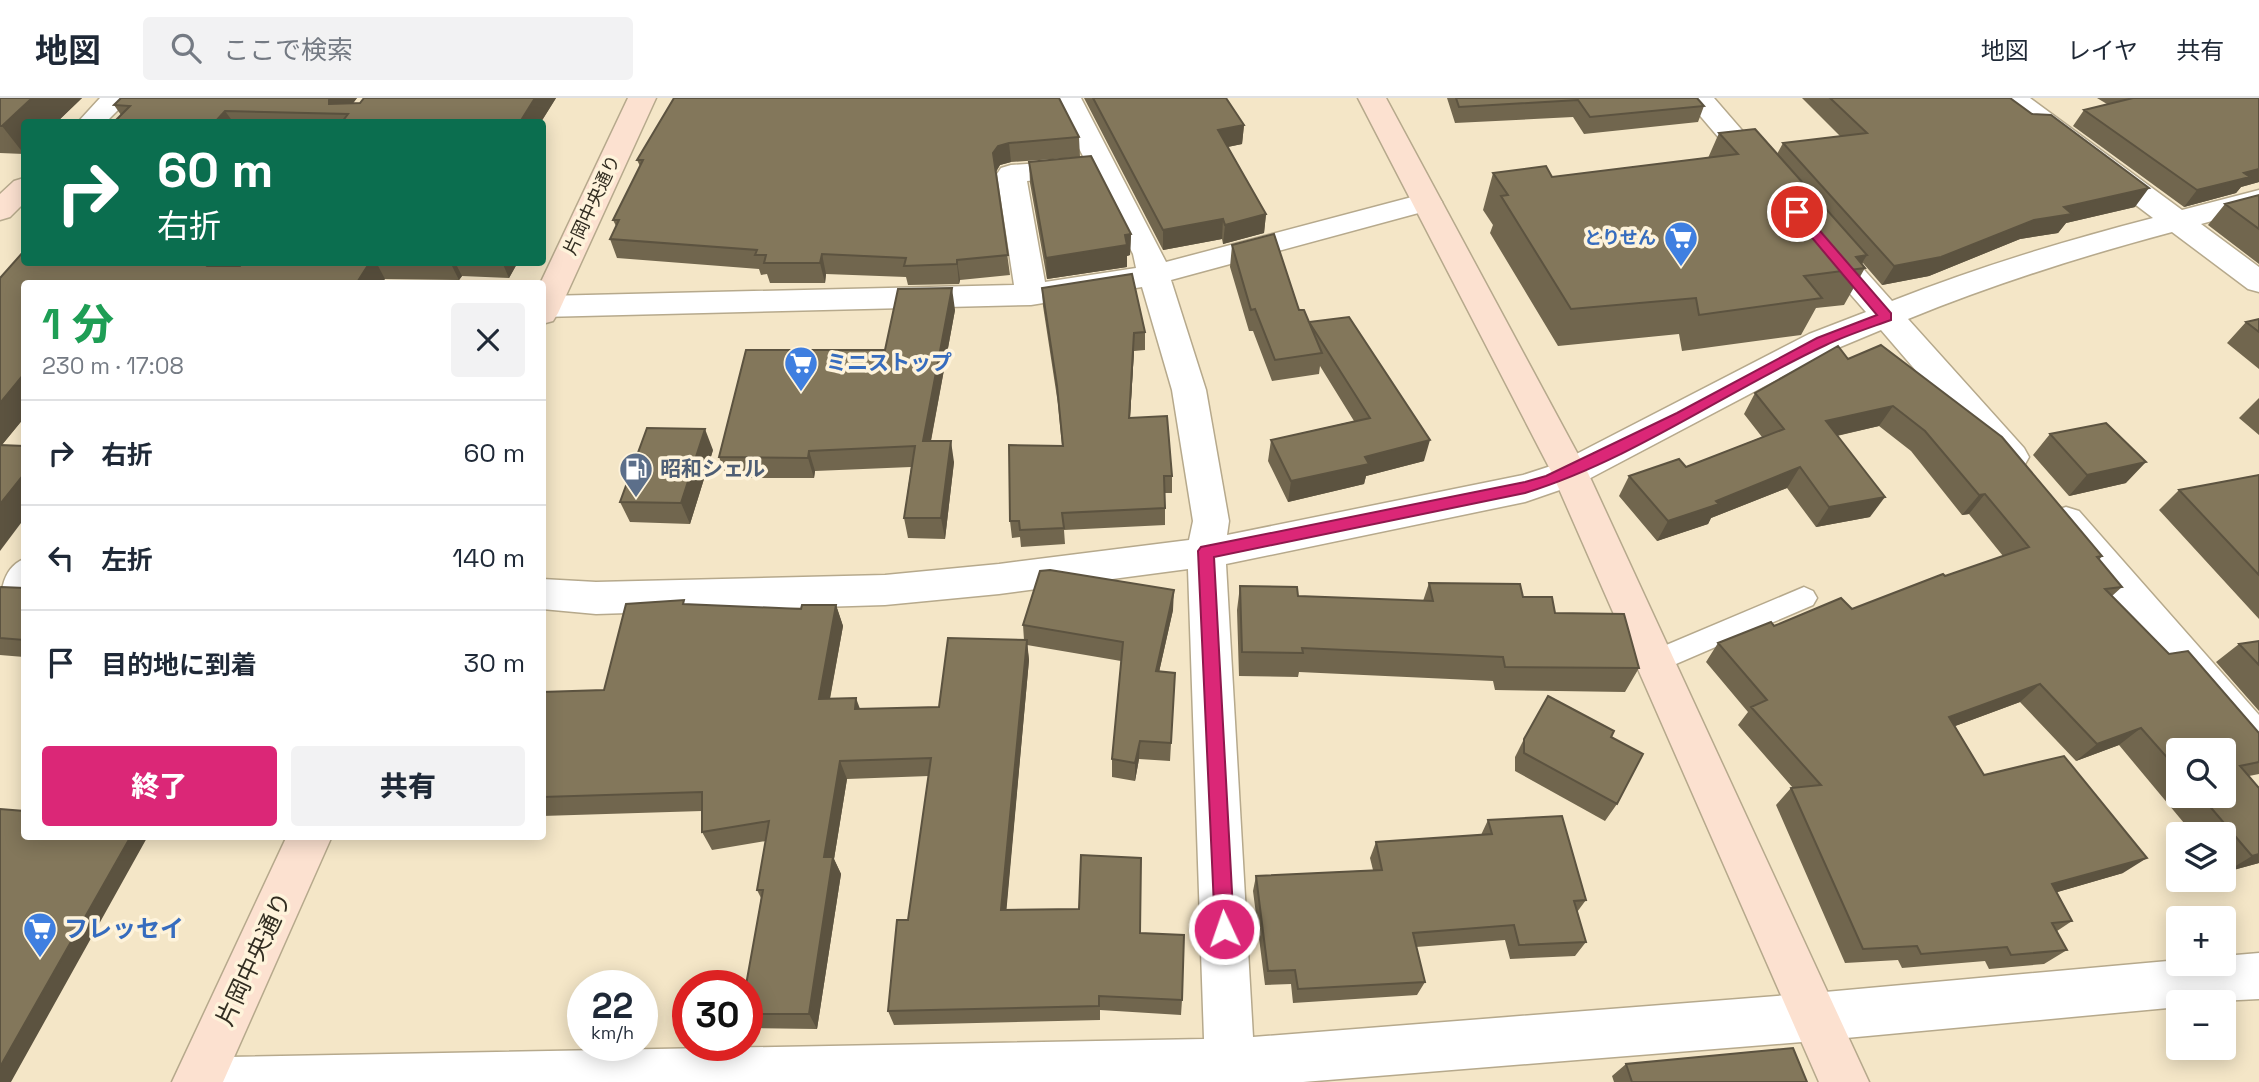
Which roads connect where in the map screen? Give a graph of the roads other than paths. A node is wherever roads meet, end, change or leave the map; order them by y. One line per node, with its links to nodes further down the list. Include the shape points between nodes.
1 (116, 98): 7 (street)
2 (642, 98): 17 (street, 片岡中央通り)
3 (1068, 98): 8 (street)
4 (1372, 98): 11 (street)
5 (1699, 98): 19 (street)
6 (2013, 98): 13 (street)
7 (94, 119)
8 (1103, 166): 14 (street); 16 (street, via 1012,173)
9 (21, 190): 12 (street)
10 (2259, 199): 13 (street)
11 (1427, 202): 14 (street); 20 (street)
12 (0, 211)
13 (2178, 219): 15 (street); 19 (street, via 1990,275)
14 (1154, 275): 16 (street); 21 (street, via 1189,390 1211,521)
15 (2259, 282)
16 (1031, 295): 18 (street)
17 (546, 306)
18 (546, 310)
19 (1886, 317): 20 (street, via 1822,342); 29 (street)
20 (1570, 472): 21 (street, via 1525,488); 28 (street)
21 (1206, 551): 25 (street, via 885,590 596,598); 33 (street)
22 (0, 573): 23 (street)
23 (21, 575)
24 (21, 579): 27 (street)
25 (546, 594)
26 (1804, 598): 28 (lane)
27 (0, 608)
28 (1655, 662): 32 (street)
29 (2259, 745)
30 (308, 840): 34 (street, 片岡中央通り)
31 (2259, 976): 32 (street)
32 (1814, 1017): 33 (street); 36 (street)
33 (1231, 1073): 35 (street)
34 (197, 1082)
35 (229, 1082)
36 (1844, 1082)

